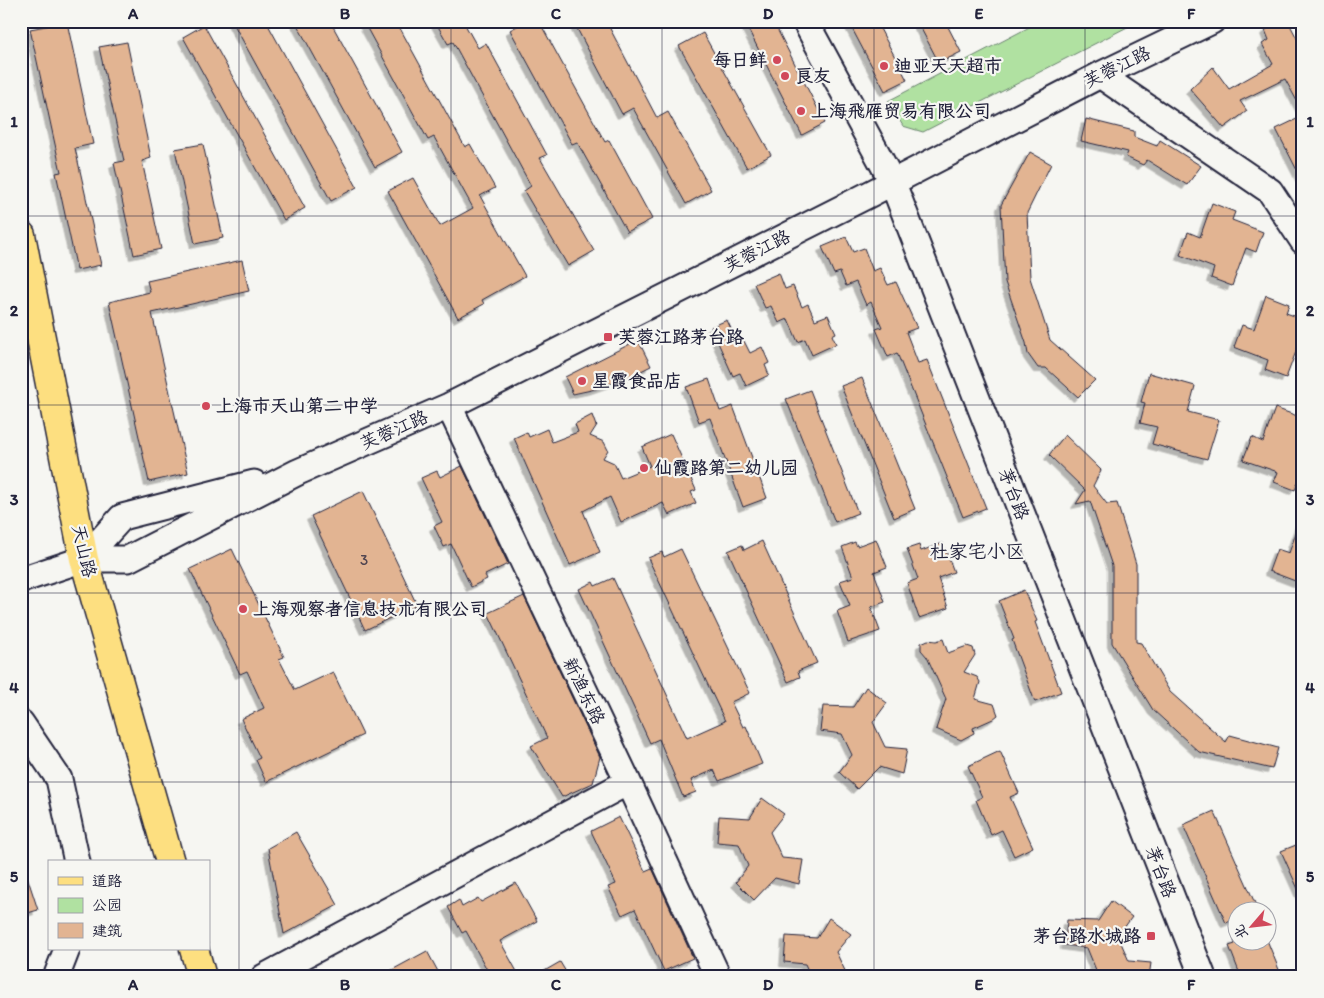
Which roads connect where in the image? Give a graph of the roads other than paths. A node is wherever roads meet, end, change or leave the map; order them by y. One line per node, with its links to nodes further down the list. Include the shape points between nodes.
1 (805, 21): 4 (street, 茅台路)
2 (1212, 21): 3 (street, 芙蓉江路)
3 (1100, 75): 4 (street, 芙蓉江路); 6 (street, via 1270,191)
4 (892, 181): 7 (street, 芙蓉江路); 21 (street, 茅台路)
5 (21, 236): 9 (main road, 天山路)
6 (1303, 241)
7 (449, 406): 8 (street, 芙蓉江路); 12 (street, 新渔东路)
8 (298, 472): 9 (street, 芙蓉江路, via 128,559); 9 (street, 芙蓉江路, via 122,517)
9 (84, 559): 10 (street, 芙蓉江路); 14 (main road, 天山路)
10 (21, 580)
11 (21, 723): 13 (street, via 59,779)
12 (628, 782): 19 (street); 20 (street, 新渔东路)
13 (77, 860)
14 (169, 860)
15 (67, 950): 17 (street)
16 (194, 950): 18 (main road)
17 (59, 977)
18 (202, 977)
19 (264, 977)
20 (718, 977)
21 (1203, 977)

